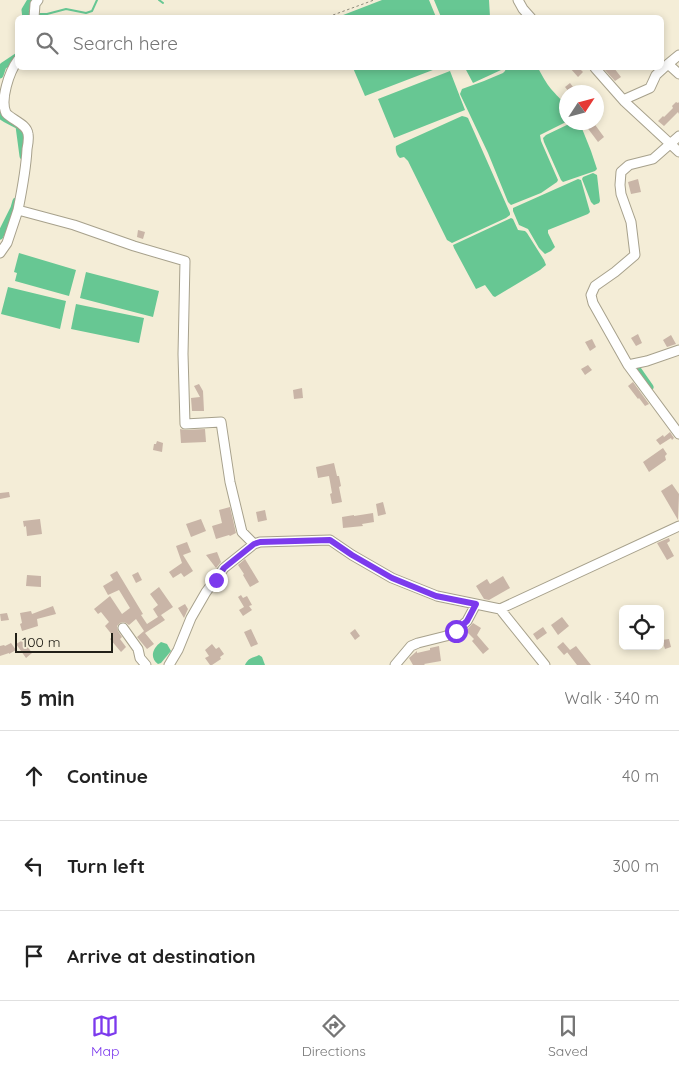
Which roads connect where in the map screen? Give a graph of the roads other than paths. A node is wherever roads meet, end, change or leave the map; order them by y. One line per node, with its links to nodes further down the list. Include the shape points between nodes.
1 (38, 0): 3 (street)
2 (518, 0): 4 (street)
3 (34, 15)
4 (528, 15)
5 (679, 55): 6 (street)
6 (668, 64): 8 (street); 11 (street)
7 (15, 65): 16 (street, via 5,81 2,105 5,112 26,128 28,134)
8 (664, 68)
9 (598, 70): 12 (street)
10 (661, 70): 12 (street, via 650,88)
11 (679, 74)
12 (623, 100): 14 (street)
13 (679, 136): 14 (street)
14 (670, 144): 15 (street); 19 (street, via 653,159 629,165 622,172 621,194 631,222 635,255 595,286 592,295 593,303)
15 (679, 152)
16 (18, 210): 17 (street, via 7,243); 22 (street, via 185,261 185,424 221,422 242,532)
17 (0, 253)
18 (679, 350): 19 (street)
19 (628, 365): 20 (street)
20 (679, 434)
21 (679, 526): 24 (street)
22 (254, 544): 23 (street, via 330,540 392,578 436,596); 27 (street, via 224,568 206,592)
23 (476, 604): 24 (street); 28 (street, via 467,621 456,631 411,646)
24 (500, 608): 29 (street)
25 (123, 628): 26 (street)
26 (146, 665)
27 (169, 665)
28 (395, 665)
29 (545, 665)

